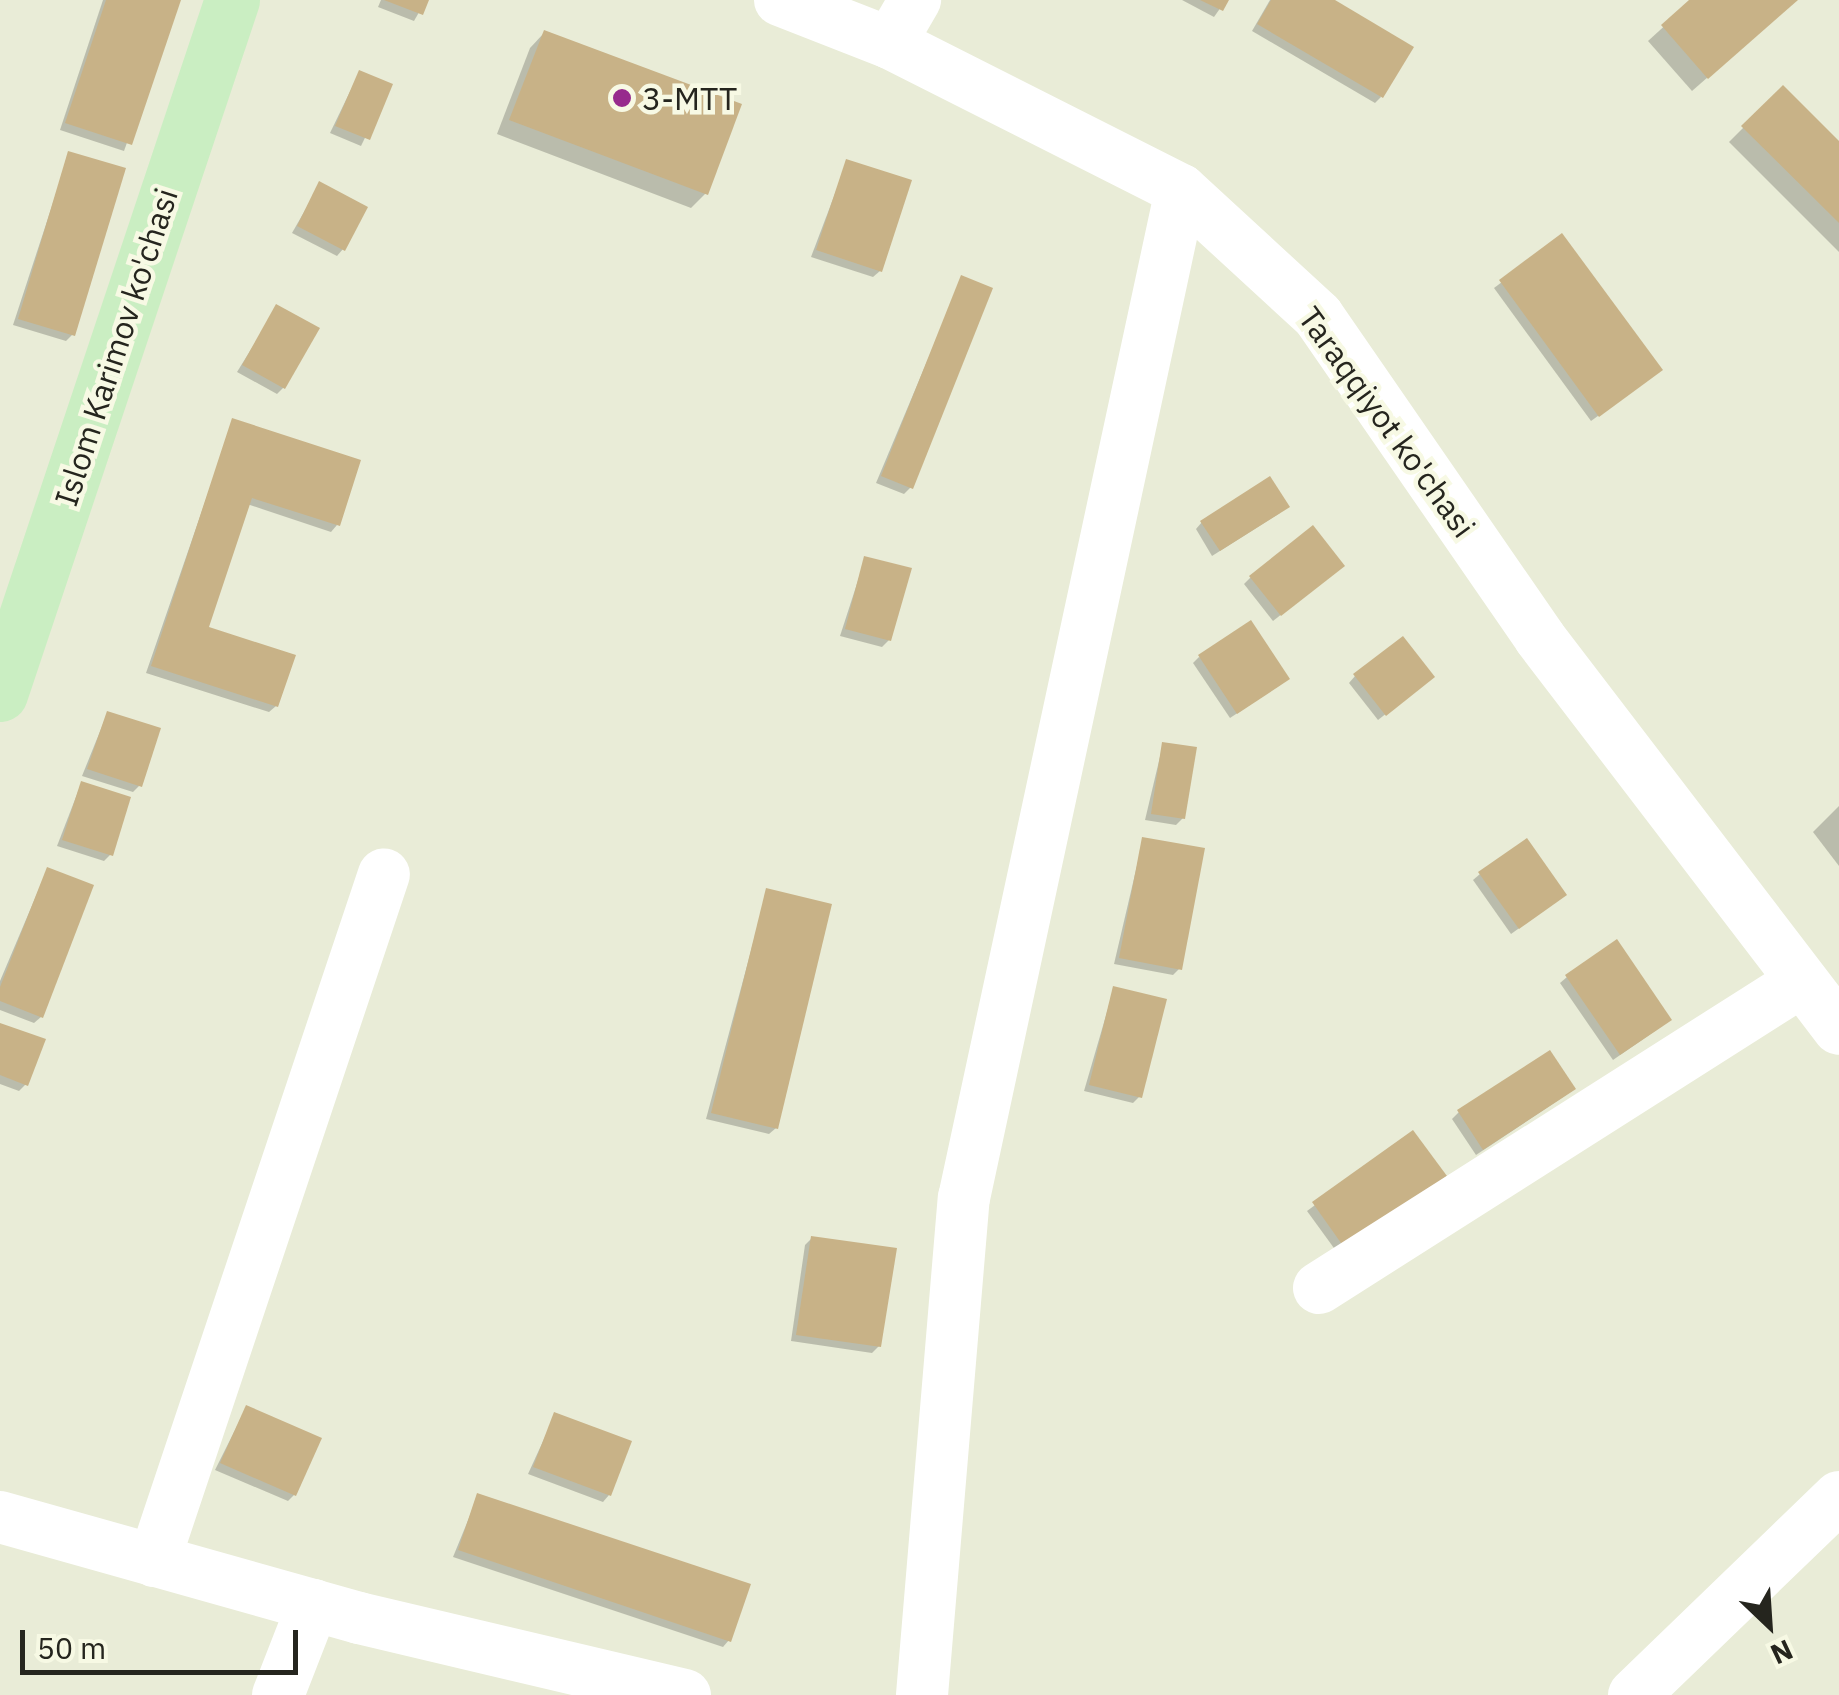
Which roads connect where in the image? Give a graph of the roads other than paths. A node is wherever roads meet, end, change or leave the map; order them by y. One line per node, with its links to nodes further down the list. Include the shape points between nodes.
1 (232, 0): 5 (main road, Islom Karimov ko'chasi)
2 (780, 0): 3 (street, Taraqqiyot ko'chasi)
3 (902, 21): 4 (street, Taraqqiyot ko'chasi)
4 (1181, 190): 7 (street, Taraqqiyot ko'chasi, via 1318,316 1540,638); 16 (street, via 964,1198)
5 (0, 694)
6 (384, 874): 12 (street)
7 (1802, 981): 8 (street, Taraqqiyot ko'chasi); 9 (street)
8 (1839, 1029)
9 (1319, 1288)
10 (1839, 1497): 17 (street)
11 (0, 1517): 12 (street)
12 (154, 1560): 13 (street)
13 (313, 1605): 14 (street); 15 (street)
14 (278, 1695)
15 (684, 1695)
16 (922, 1695)
17 (1634, 1695)

